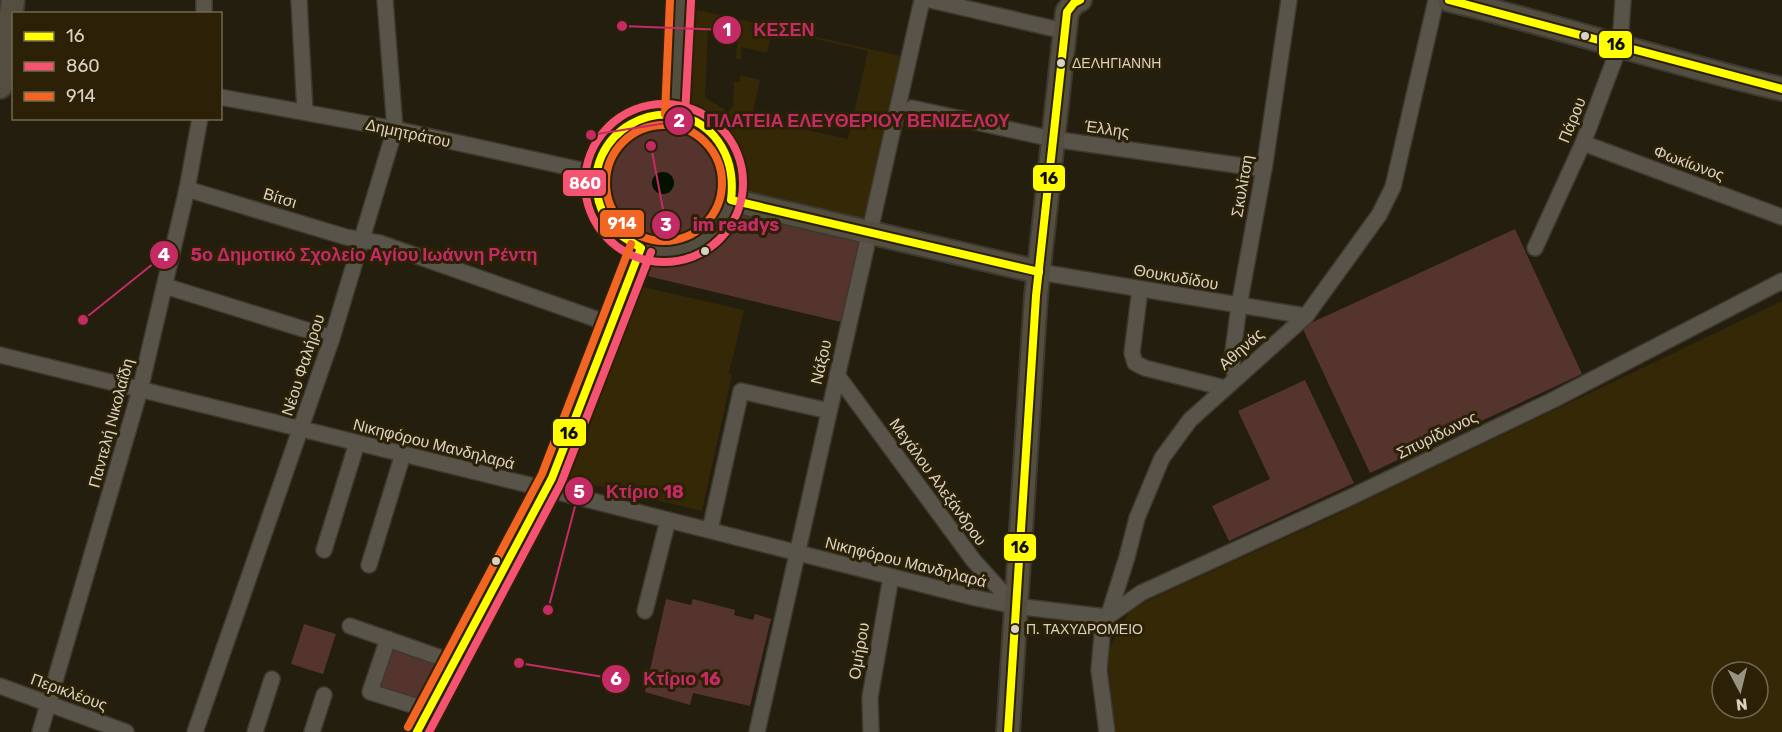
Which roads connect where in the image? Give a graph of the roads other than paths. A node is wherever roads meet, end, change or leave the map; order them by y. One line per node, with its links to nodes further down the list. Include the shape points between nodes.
1 (299, 0): 18 (street)
2 (385, 0): 21 (street, Νέου Φαλήρου)
3 (681, 0): 19 (street)
4 (922, 0): 29 (street, Νάξου)
5 (930, 0): 10 (street)
6 (1289, 0): 24 (street, Σκυλίτση)
7 (1436, 0): 38 (street, Αθηνάς, via 1393,188 1379,215)
8 (1449, 0): 12 (street)
9 (1623, 0): 12 (street, Πάρου)
10 (1068, 11): 22 (street)
11 (12, 22): 13 (street)
12 (1620, 45): 15 (street); 23 (street, Πάρου)
13 (9, 56): 14 (street)
14 (0, 87)
15 (1782, 89)
16 (222, 97): 18 (street, Δημητράτου)
17 (912, 108): 22 (street, Έλλης)
18 (305, 112): 21 (street, Δημητράτου)
19 (675, 115): 25 (street, via 643,117 616,133); 27 (street, via 700,124 722,146 733,176)
20 (200, 120): 26 (street, Παντελή Νικολαΐδη)
21 (395, 129): 25 (street, Δημητράτου); 30 (street, Νέου Φαλήρου)
22 (1053, 139): 24 (street, Έλλης); 33 (street)
23 (1583, 143): 28 (street, Φωκίωνος); 32 (street, Πάρου)
24 (1264, 169): 37 (street, Σκυλίτση)
25 (595, 173): 31 (street, via 597,200 608,225 628,243)
26 (187, 189): 30 (street, Βίτσι); 35 (street, Παντελή Νικολαΐδη)
27 (731, 200): 29 (street); 31 (street, via 721,223 691,247 672,252)
28 (1782, 217)
29 (869, 232): 33 (street); 42 (street, Νάξου)
30 (363, 239): 39 (street, Βίτσι); 40 (street, Νέου Φαλήρου)
31 (641, 248): 39 (street)
32 (1534, 248)
33 (1039, 272): 36 (street, Θουκυδίδου); 57 (street)
34 (1782, 281): 59 (street, Σπυρίδωνος, via 1553,400 1141,593)
35 (165, 286): 40 (street); 45 (street, Παντελή Νικολαΐδη)
36 (1140, 289): 37 (street, Θουκυδίδου); 44 (street, via 1132,353 1135,363)
37 (1239, 306): 38 (street, Θουκυδίδου); 43 (street, Σκυλίτση, via 1232,359)
38 (1306, 316): 43 (street, Αθηνάς)
39 (613, 325): 50 (street)
40 (332, 338): 47 (street, Νέου Φαλήρου)
41 (0, 355): 45 (street, Νικηφόρου Μανδηλαρά)
42 (837, 375): 46 (street, Νάξου); 57 (street, Μεγάλου Αλεξάνδρου, via 974,561)
43 (1237, 377): 44 (street, Αθηνάς)
44 (1225, 388): 59 (street, Αθηνάς, via 1190,420 1162,458 1137,518)
45 (140, 390): 47 (street, Νικηφόρου Μανδηλαρά); 66 (street, Παντελή Νικολαΐδη)
46 (829, 411): 52 (street, via 741,391); 54 (street, Νάξου)
47 (301, 429): 48 (street, Νικηφόρου Μανδηλαρά); 70 (street, Νέου Φαλήρου)
48 (357, 443): 49 (street, Νικηφόρου Μανδηλαρά); 53 (street)
49 (403, 454): 50 (street, Νικηφόρου Μανδηλαρά); 55 (street)
50 (546, 489): 51 (street, Νικηφόρου Μανδηλαρά); 62 (street)
51 (668, 520): 52 (street, Νικηφόρου Μανδηλαρά); 58 (street)
52 (710, 530): 54 (street, Νικηφόρου Μανδηλαρά)
53 (324, 550)
54 (797, 553): 56 (street, Νικηφόρου Μανδηλαρά); 74 (street, Νάξου)
55 (369, 566)
56 (891, 577): 57 (street, Νικηφόρου Μανδηλαρά); 75 (street, Ομήρου, via 870,697)
57 (1015, 606): 59 (street, Νικηφόρου Μανδηλαρά); 76 (street)
58 (645, 611)
59 (1107, 617): 77 (street, Αθηνάς, via 1099,670)
60 (350, 626): 61 (street)
61 (388, 639): 62 (street); 67 (street, via 370,692)
62 (453, 662): 67 (street)
63 (272, 679): 71 (street)
64 (0, 686): 66 (street, Περικλέους)
65 (324, 695): 72 (street)
66 (50, 703): 68 (street, Παντελή Νικολαΐδη); 69 (street, Περικλέους)
67 (428, 710): 73 (street)
68 (40, 732)
69 (126, 732)
70 (195, 732)
71 (255, 732)
72 (312, 732)
73 (417, 732)
74 (757, 732)
75 (870, 732)
76 (1008, 732)
77 (1107, 732)

